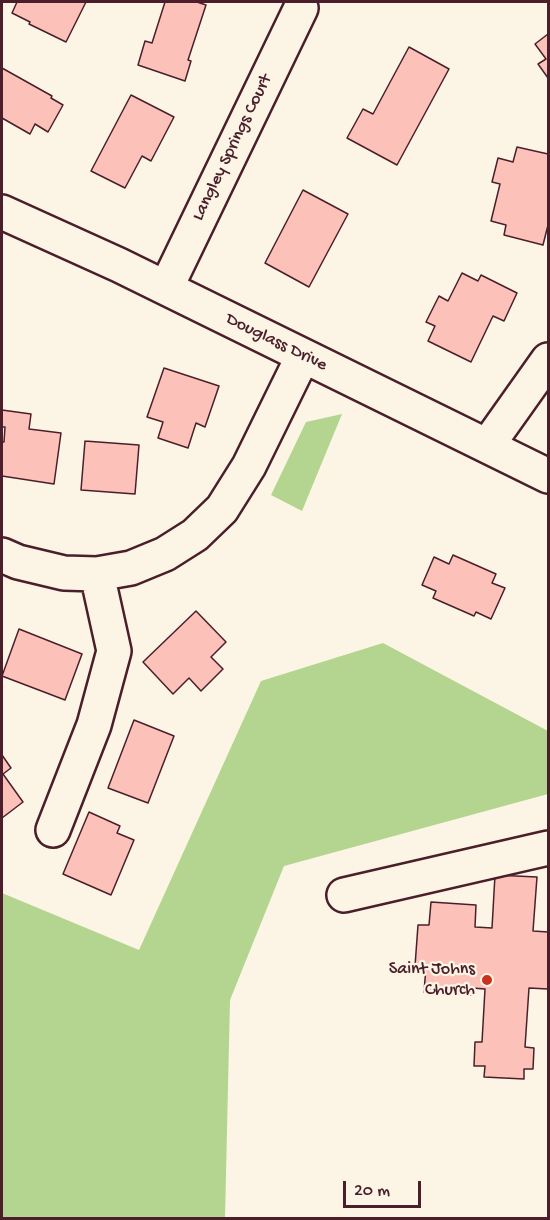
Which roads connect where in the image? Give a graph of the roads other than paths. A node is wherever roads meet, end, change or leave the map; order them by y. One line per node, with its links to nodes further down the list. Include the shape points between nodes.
1 (301, 8): 3 (street, Langley Springs Court)
2 (2, 212): 3 (street, Douglass Drive)
3 (165, 288): 4 (street, Douglass Drive)
4 (303, 356): 6 (street, Douglass Drive); 9 (street, via 249,466 222,509 195,535 165,554 131,568)
5 (549, 360): 6 (street)
6 (487, 446): 7 (street, Douglass Drive)
7 (549, 477)
8 (2, 555): 9 (street, via 64,573)
9 (97, 574): 10 (street, via 114,651 94,725)
10 (53, 830)
11 (549, 848): 12 (street)
12 (344, 895)

